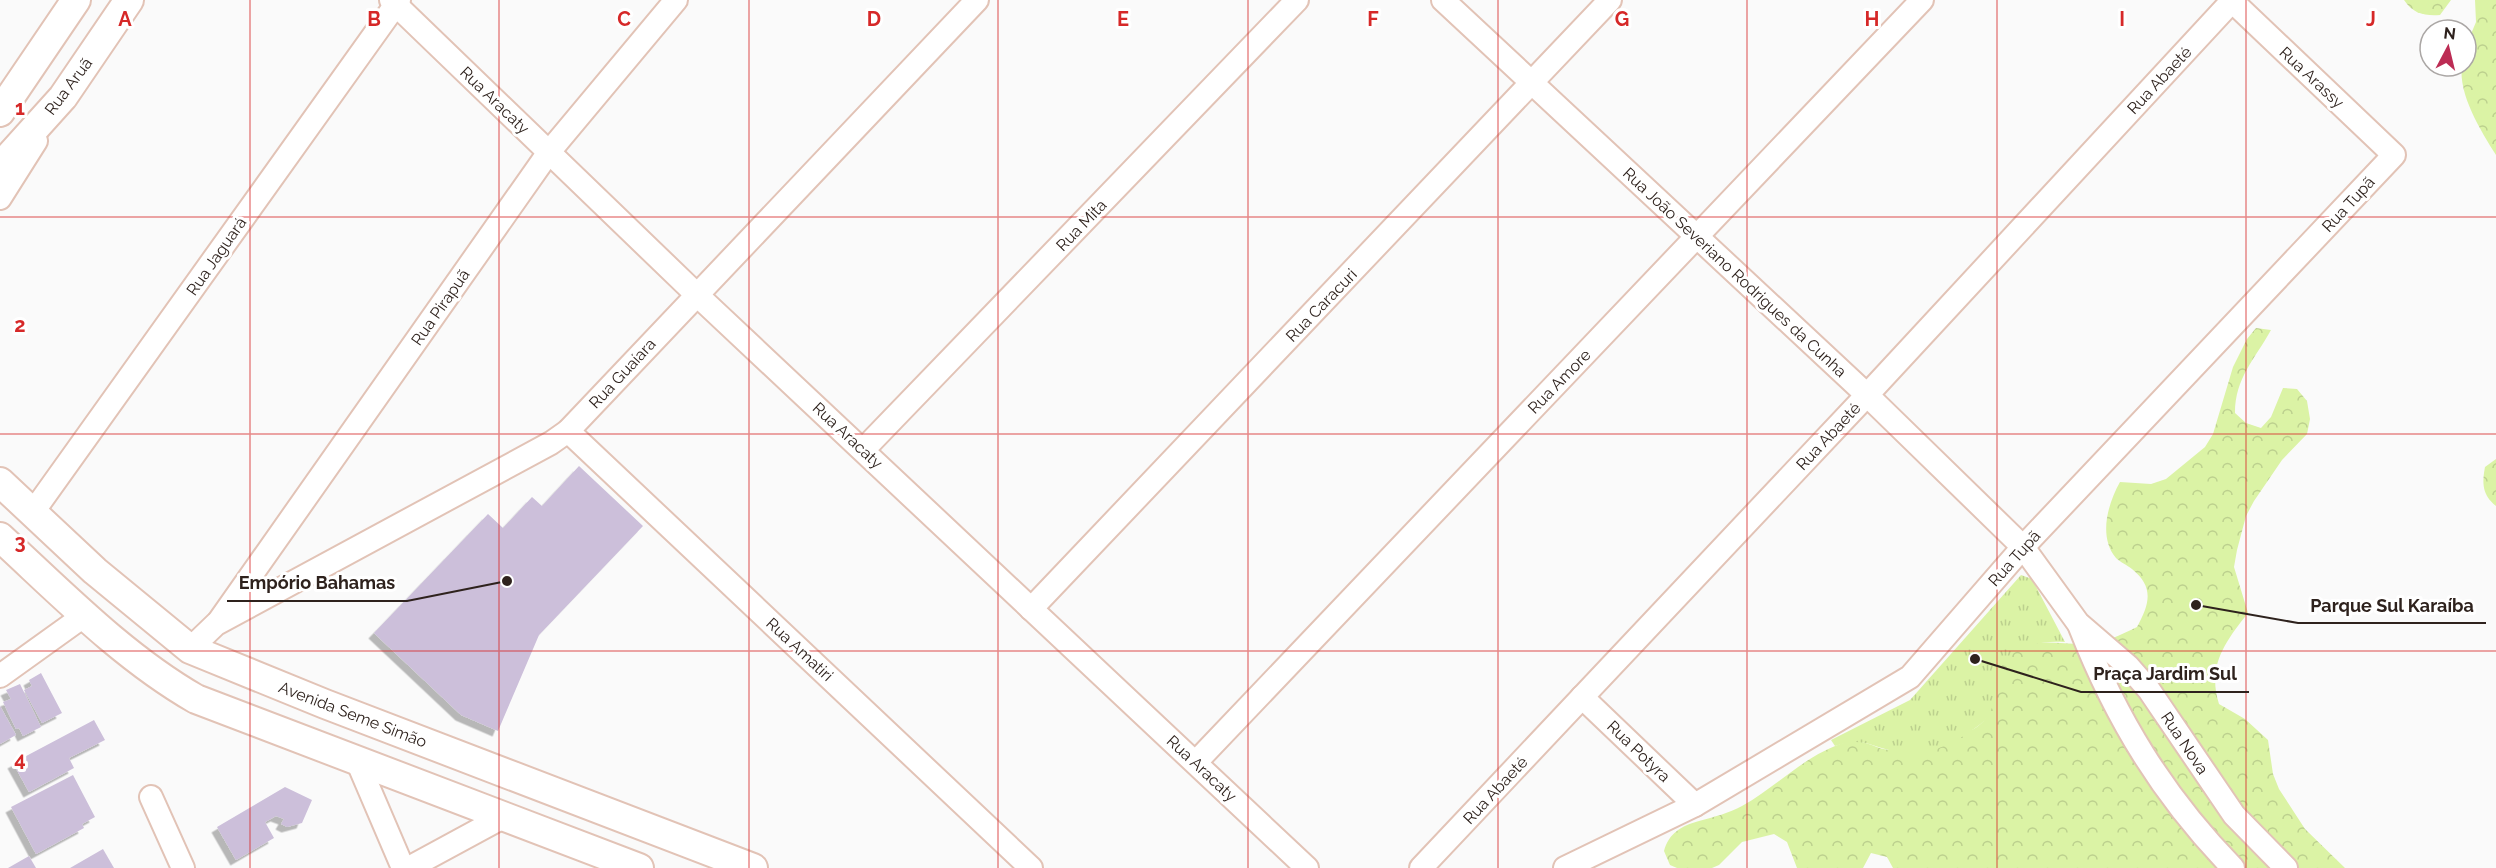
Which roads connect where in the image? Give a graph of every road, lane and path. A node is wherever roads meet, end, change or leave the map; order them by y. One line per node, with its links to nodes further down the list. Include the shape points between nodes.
1 (76, 0): 13 (main road)
2 (129, 0): 12 (main road, Rua Aruã)
3 (676, 0): 14 (street, Rua Pirapuã)
4 (977, 0): 19 (street, Rua Guaíara)
5 (1297, 0): 22 (street, Rua Mita)
6 (1443, 0): 11 (street, Rua João Severiano Rodrigues da Cunha)
7 (1610, 0): 11 (street, Rua Caracuri)
8 (1922, 0): 18 (street, Rua Amore)
9 (2231, 0): 15 (street, Rua Arassy); 20 (street, Rua Abaeté)
10 (395, 1): 14 (street, Rua Aracaty); 24 (street, Rua Jaguará)
11 (1532, 84): 18 (street, Rua João Severiano Rodrigues da Cunha); 27 (street, Rua Caracuri)
12 (63, 97): 16 (main road, Rua Aruã); 17 (street)
13 (0, 112)
14 (549, 152): 19 (street, Rua Aracaty); 30 (street, Rua Pirapuã)
15 (2394, 155): 26 (street, Rua Tupã)
16 (0, 167)
17 (0, 198)
18 (1697, 237): 20 (street, Rua João Severiano Rodrigues da Cunha); 36 (street, Rua Amore)
19 (696, 294): 21 (street, Rua Guaíara); 22 (street, Rua Aracaty)
20 (1867, 395): 26 (street, Rua João Severiano Rodrigues da Cunha); 33 (street, Rua Abaeté)
21 (568, 430): 30 (street, Rua Guaíara, via 551,443); 46 (street, Rua Amatiri)
22 (864, 449): 27 (street, Rua Aracaty)
23 (0, 482): 24 (main road, Avenida Seme Simão)
24 (33, 513): 31 (main road, Avenida Seme Simão, via 95,571)
25 (0, 537): 28 (main road)
26 (2023, 547): 29 (street, Rua Nova); 39 (street, Rua Tupã, via 1910,677)
27 (1031, 609): 36 (street, Rua Aracaty)
28 (85, 615): 32 (street); 35 (main road, via 162,679 196,699)
29 (2078, 623): 50 (street, Rua Nova, via 2111,702 2145,760 2198,832); 51 (street, Rua Nova, via 2135,674 2234,815)
30 (216, 624): 31 (street, Rua Guaíara)
31 (190, 649): 34 (main road, Avenida Seme Simão)
32 (0, 676)
33 (1582, 698): 39 (street, Rua Potyra); 48 (street, Rua Abaeté)
34 (325, 704): 35 (main road, via 275,695 256,698); 45 (main road, Avenida Seme Simão)
35 (242, 717): 37 (main road)
36 (1196, 762): 47 (street, Rua Aracaty)
37 (358, 763): 40 (main road); 42 (street)
38 (151, 797): 41 (street)
39 (1695, 805): 49 (street, Rua Tupã)
40 (503, 817): 43 (street); 44 (main road)
41 (183, 868)
42 (403, 868)
43 (409, 868)
44 (639, 868)
45 (753, 868)
46 (1031, 868)
47 (1307, 868)
48 (1421, 868)
49 (1565, 868)
50 (2233, 868)
51 (2286, 868)

